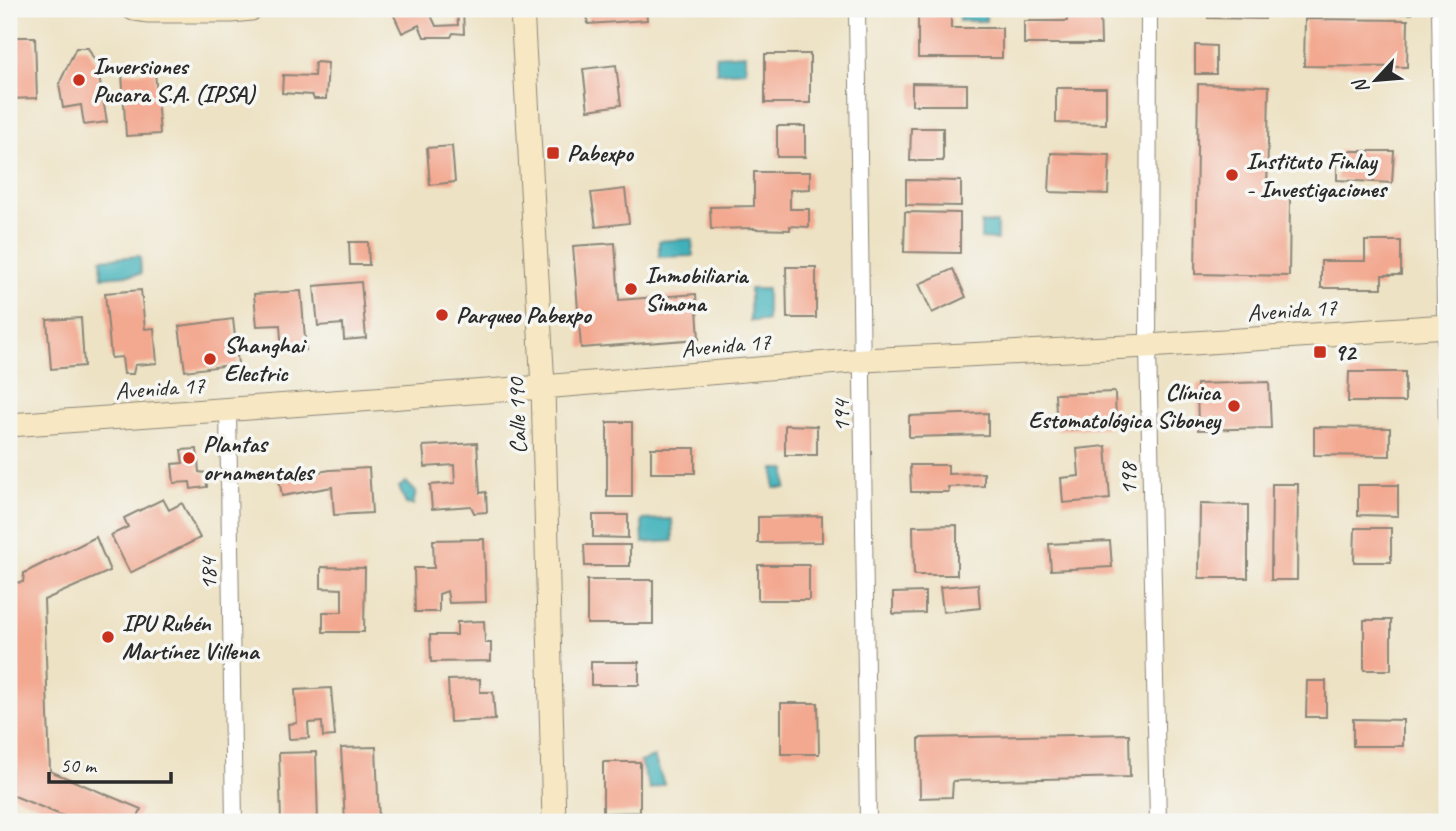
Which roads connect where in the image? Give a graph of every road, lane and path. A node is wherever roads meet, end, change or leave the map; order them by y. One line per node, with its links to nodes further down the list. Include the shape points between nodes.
1 (134, 9): 2 (street)
2 (251, 9)
3 (522, 9): 10 (street, Calle 190)
4 (857, 9): 9 (street, 194)
5 (1149, 9): 8 (street, 198)
6 (1440, 9): 7 (street)
7 (1446, 326): 8 (street, Avenida 17); 12 (street)
8 (1147, 346): 9 (street, Avenida 17); 17 (street, 198)
9 (863, 360): 10 (street, Avenida 17); 16 (street, 194)
10 (543, 387): 11 (street, Avenida 17); 15 (street, Calle 190)
11 (228, 409): 13 (street, Avenida 17); 14 (street, 184)
12 (1447, 424)
13 (9, 425)
14 (234, 822)
15 (554, 822)
16 (868, 822)
17 (1158, 822)

